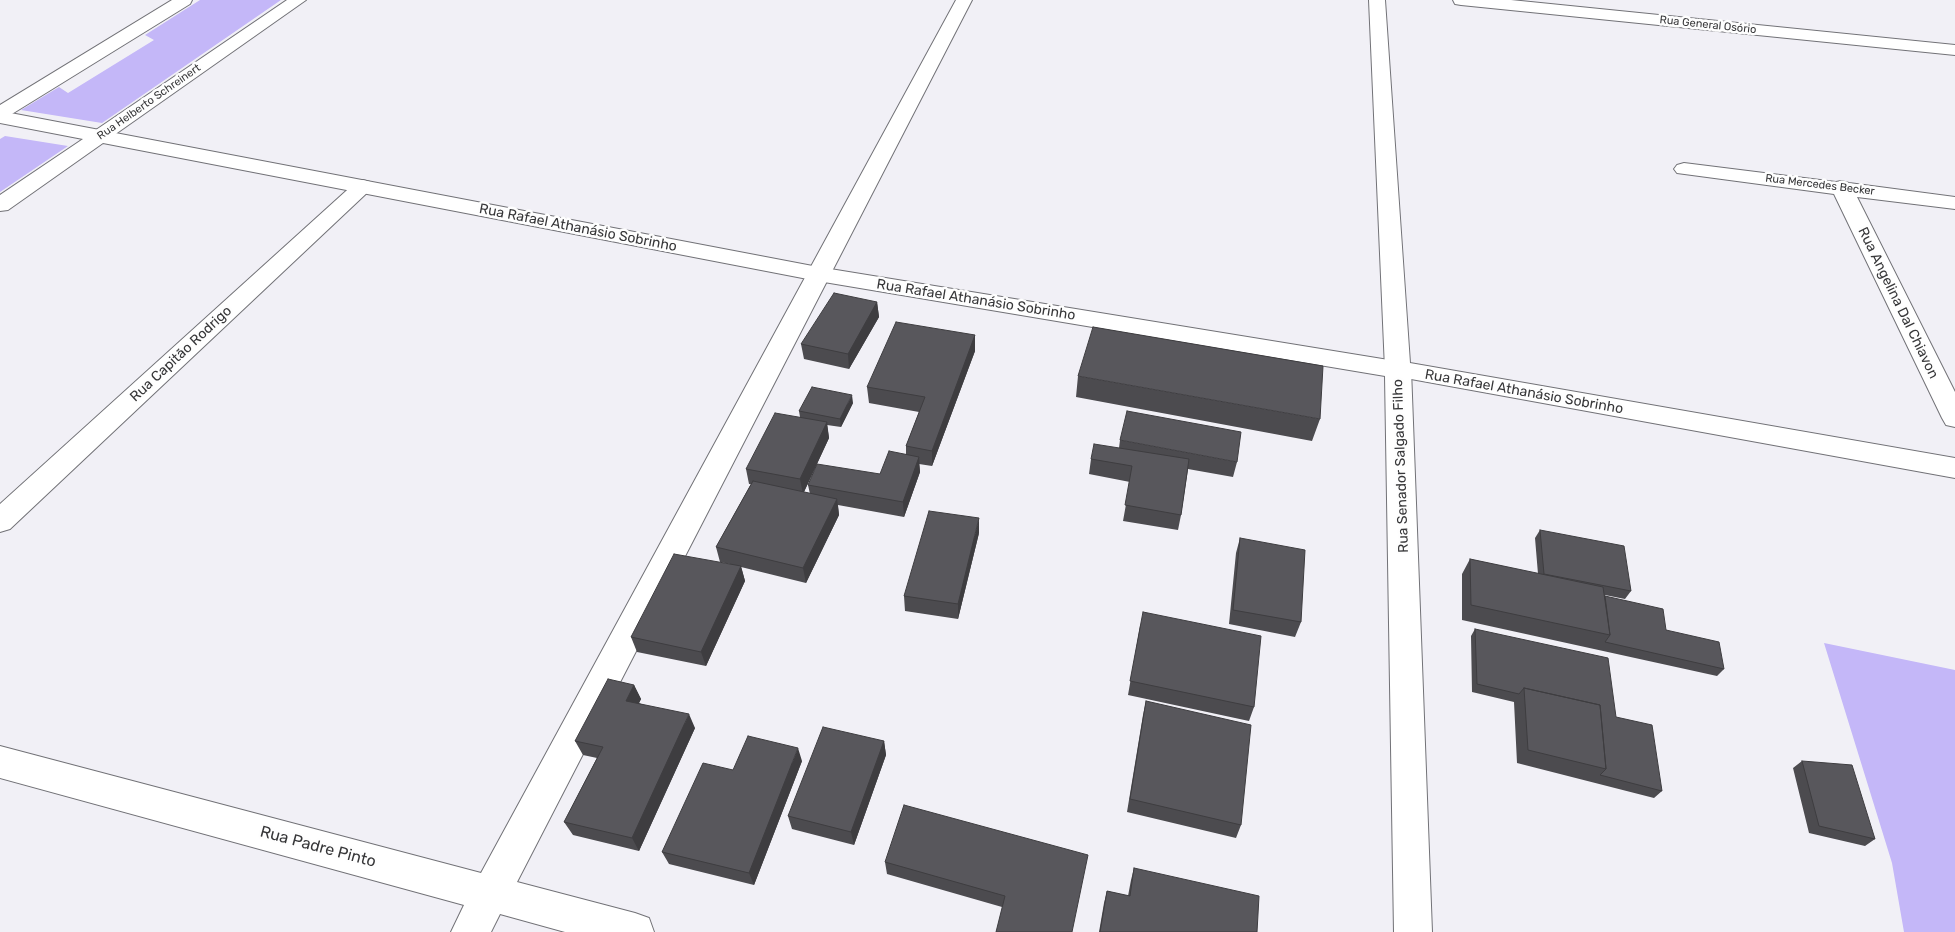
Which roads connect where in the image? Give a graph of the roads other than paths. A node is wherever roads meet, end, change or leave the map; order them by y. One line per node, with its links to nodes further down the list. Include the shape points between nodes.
1 (184, 0): 7 (street)
2 (298, 0): 9 (street, Rua Helberto Schreinert)
3 (964, 0): 15 (street)
4 (1377, 0): 16 (street, Rua Senador Salgado Filho)
5 (1461, 0): 6 (street, Rua General Osório)
6 (1955, 50)
7 (0, 113)
8 (0, 118): 9 (street, Rua Rafael Athanásio Sobrinho)
9 (100, 136): 11 (street, Rua Rafael Athanásio Sobrinho); 14 (street, Rua Helberto Schreinert)
10 (1684, 169): 12 (street, Rua Mercedes Becker)
11 (363, 186): 15 (street, Rua Rafael Athanásio Sobrinho); 19 (street, Rua Capitão Rodrigo)
12 (1841, 187): 13 (street, Rua Mercedes Becker); 17 (street, Rua Angelina Dal Chiavon)
13 (1955, 203)
14 (0, 206)
15 (818, 274): 16 (street, Rua Rafael Athanásio Sobrinho); 21 (street)
16 (1398, 369): 18 (street, Rua Rafael Athanásio Sobrinho); 24 (street, Rua Senador Salgado Filho)
17 (1955, 418)
18 (1955, 468)
19 (0, 521)
20 (0, 762): 21 (street, Rua Padre Pinto)
21 (492, 893): 22 (street); 23 (street, Rua Padre Pinto)
22 (470, 932)
23 (635, 932)
24 (1413, 932)

